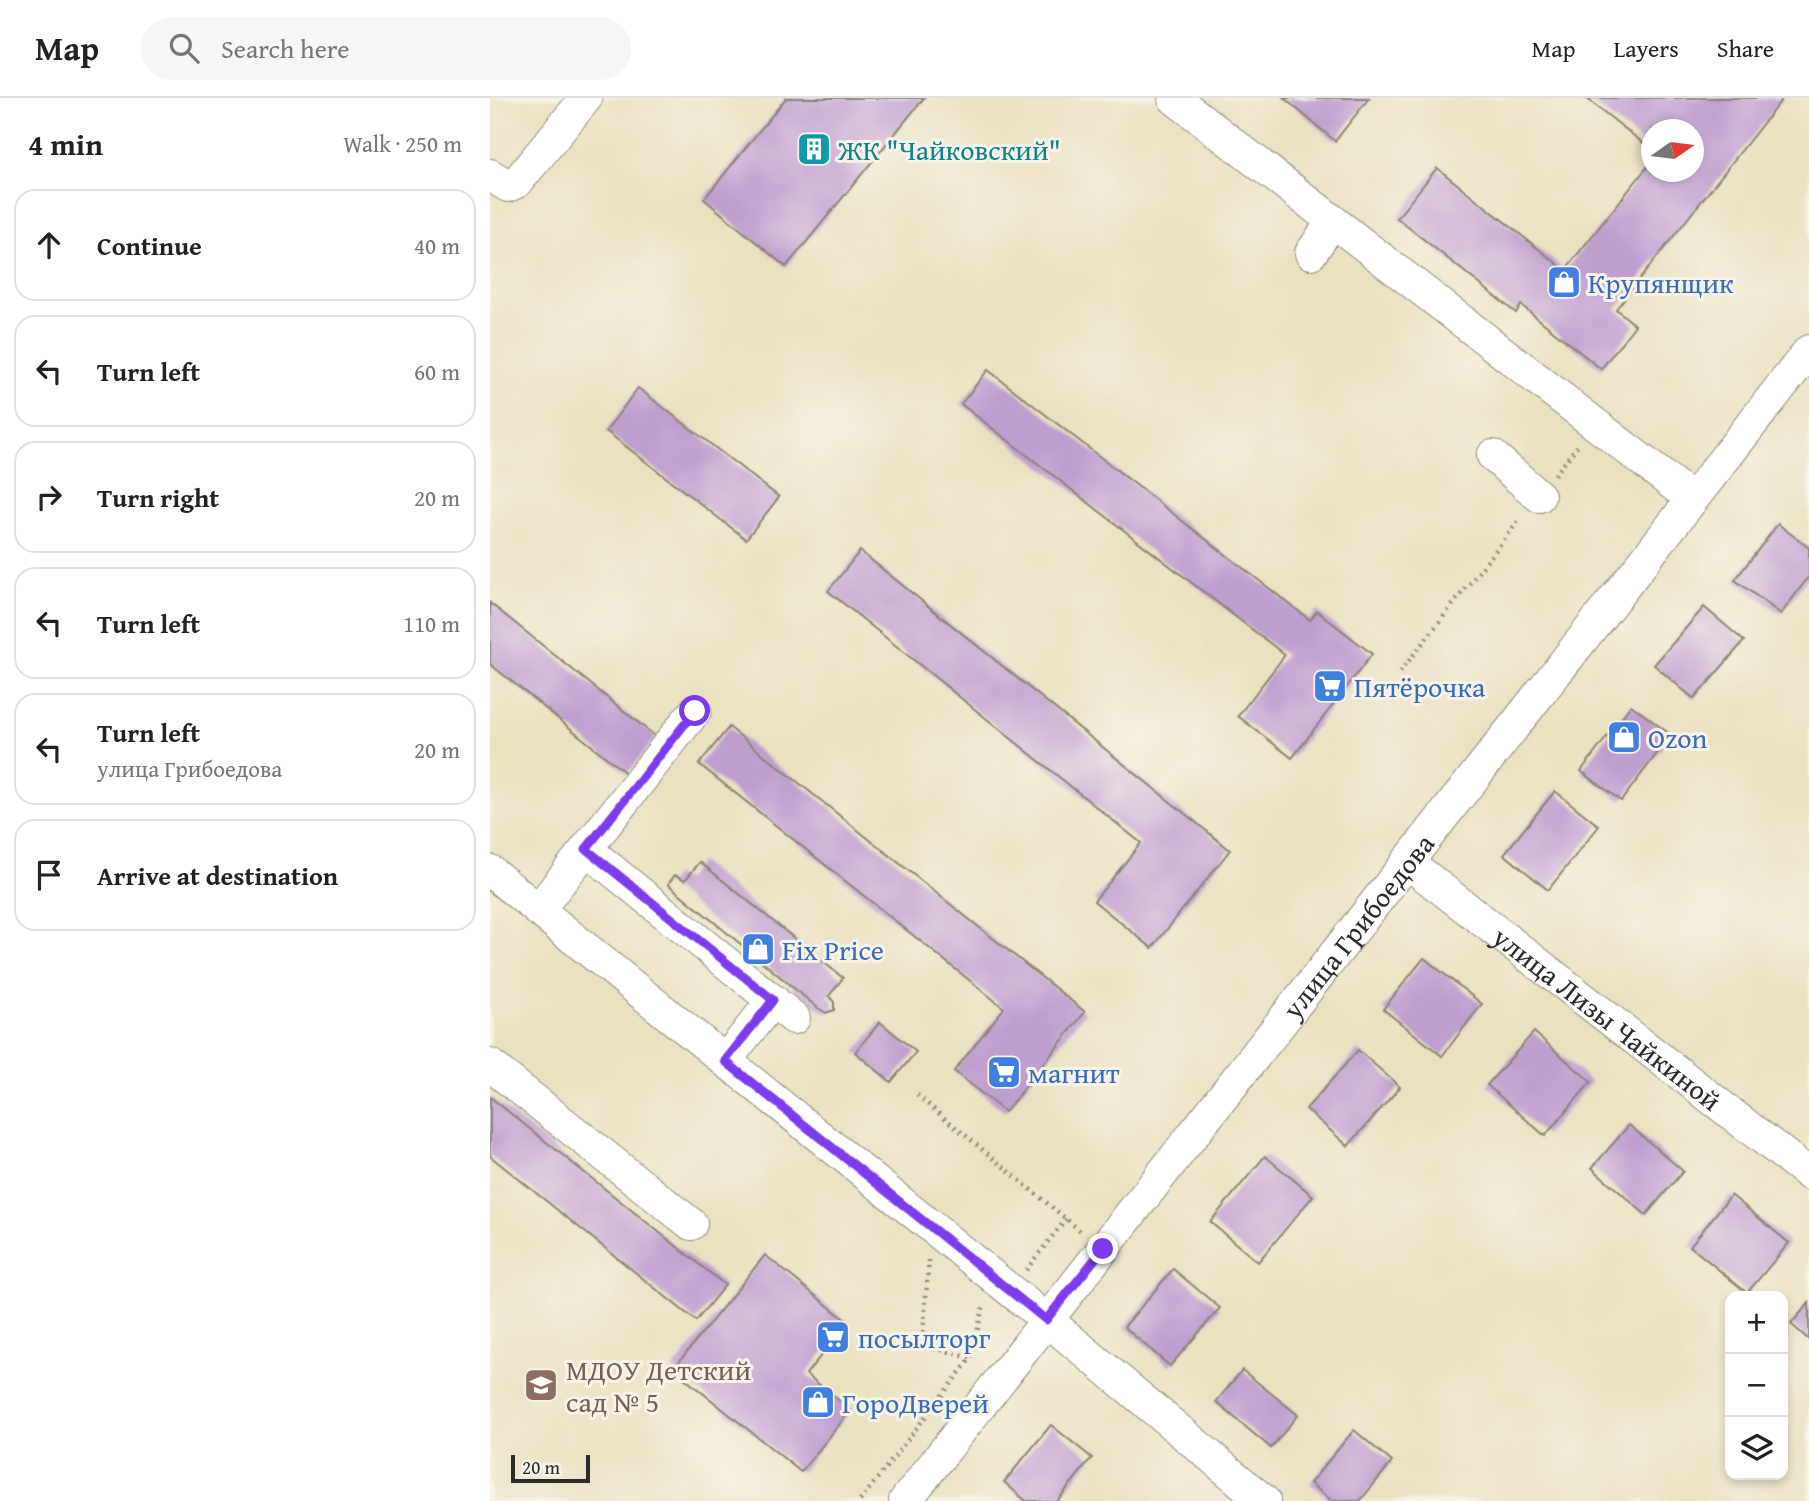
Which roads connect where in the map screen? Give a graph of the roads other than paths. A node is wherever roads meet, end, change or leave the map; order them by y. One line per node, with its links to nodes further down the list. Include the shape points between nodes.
1 (586, 98): 3 (street, via 517,182 508,186)
2 (1174, 98): 4 (street)
3 (490, 175)
4 (1333, 221): 5 (street); 9 (street)
5 (1311, 253)
6 (1809, 351): 9 (street, улица Грибоедова)
7 (1493, 456): 8 (street)
8 (1539, 496)
9 (1692, 499): 12 (street, улица Грибоедова)
10 (695, 711): 11 (street)
11 (586, 849): 14 (street); 15 (street, via 783,1009)
12 (1407, 862): 17 (street, улица Лизы Чайкиной); 19 (street, улица Грибоедова)
13 (490, 871): 14 (street)
14 (538, 910): 15 (street)
15 (725, 1061): 19 (street)
16 (490, 1065): 18 (street)
17 (1809, 1174)
18 (691, 1224)
19 (1046, 1320): 20 (street, улица Грибоедова); 21 (street)
20 (905, 1501)
21 (1264, 1501)

